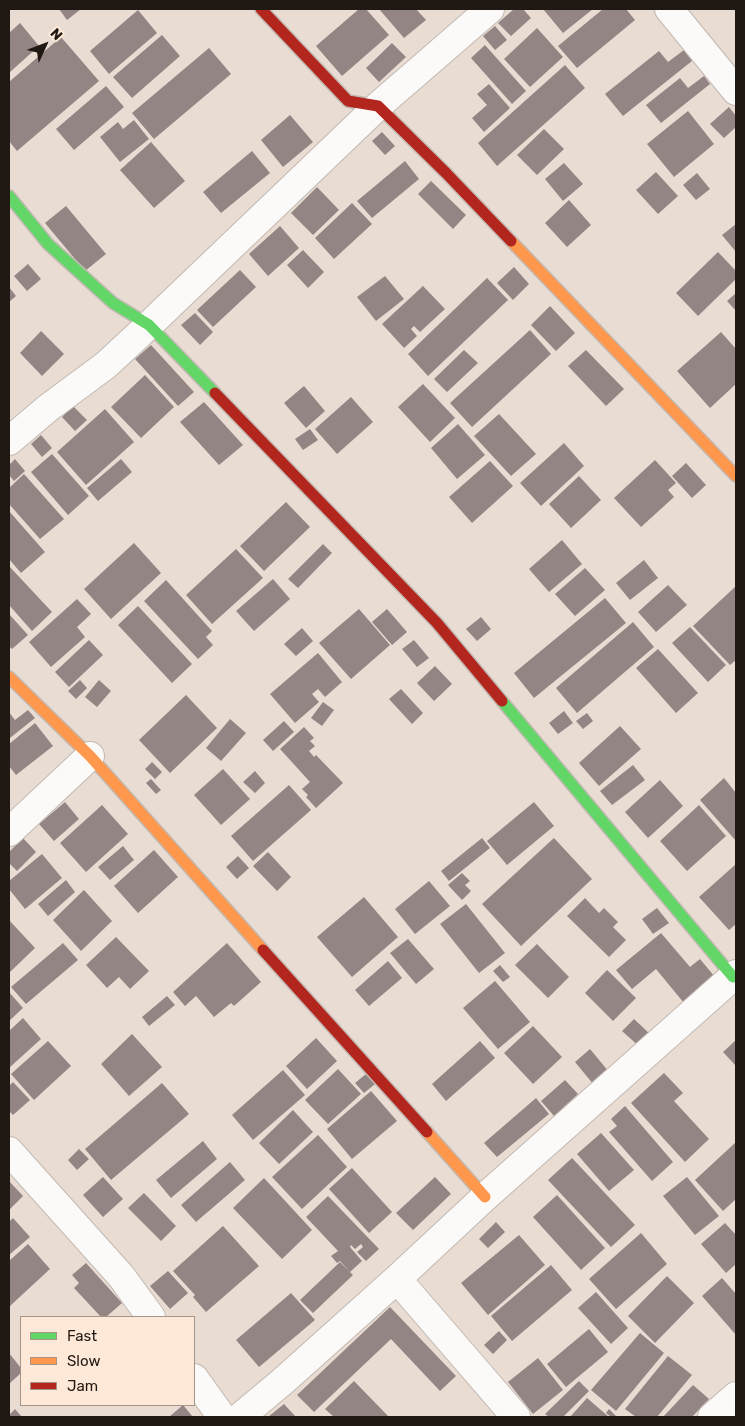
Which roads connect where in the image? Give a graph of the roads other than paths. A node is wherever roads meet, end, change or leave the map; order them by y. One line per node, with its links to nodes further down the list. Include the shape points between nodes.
1 (260, 9): 5 (street, via 348,101)
2 (490, 9): 5 (street)
3 (669, 9): 4 (street)
4 (736, 90)
5 (378, 106): 7 (street); 9 (street)
6 (9, 196): 7 (street, via 48,244 114,303)
7 (150, 325): 8 (street, via 106,365); 13 (street, via 437,623)
8 (9, 441)
9 (736, 476)
10 (9, 677): 11 (street)
11 (90, 756): 12 (street); 15 (street)
12 (9, 832)
13 (735, 976): 15 (street)
14 (9, 1151): 17 (street, via 121,1276)
15 (484, 1197): 16 (street)
16 (397, 1279): 21 (street); 22 (street)
17 (150, 1316)
18 (195, 1379): 20 (street)
19 (736, 1396): 23 (street)
20 (222, 1417)
21 (240, 1417)
22 (516, 1417)
23 (712, 1417)

